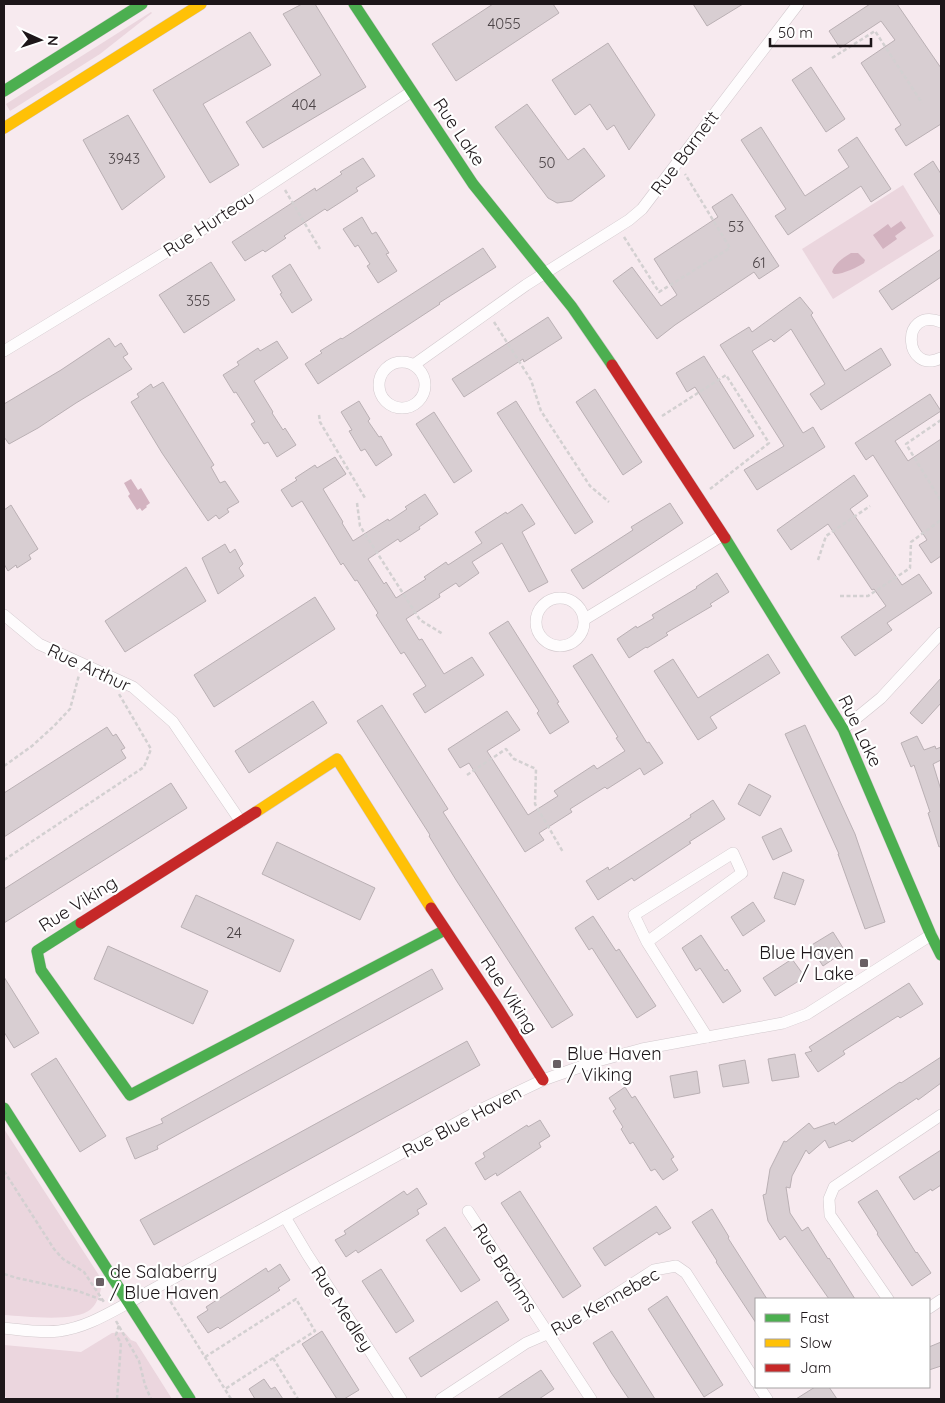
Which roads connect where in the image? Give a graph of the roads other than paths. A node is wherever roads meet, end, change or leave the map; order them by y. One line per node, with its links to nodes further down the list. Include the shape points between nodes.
1 (142, 4): 5 (street)
2 (201, 4): 7 (street)
3 (354, 4): 6 (street, Rue Lake)
4 (798, 4): 8 (street, Rue Barnett, via 642,209)
5 (4, 91)
6 (411, 92): 8 (street, Rue Lake, via 485,200); 10 (street, Rue Hurteau, via 145,265)
7 (4, 128)
8 (546, 273): 12 (street); 13 (street, Rue Lake, via 651,423)
9 (941, 322): 11 (street, via 935,319 922,321 912,331 911,338 918,356 931,361)
10 (4, 351)
11 (941, 358)
12 (414, 364): 12 (street, via 392,363 386,368 379,381 379,389 387,402 401,408 416,404 421,398 426,384 420,369)
13 (723, 535): 15 (street); 17 (street, Rue Lake)
14 (4, 615): 18 (street, Rue Arthur, via 39,644 133,687 173,722)
15 (585, 619): 15 (street, via 577,604 562,597 554,598 540,607 537,631 547,643 562,647 570,645 582,634)
16 (941, 634): 17 (street, via 881,698)
17 (843, 729): 20 (street, Rue Lake)
18 (242, 822): 19 (street, Rue Viking, via 337,759); 19 (street, Rue Viking, via 37,952 42,970 130,1095)
19 (445, 930): 24 (street, Rue Viking)
20 (931, 935): 22 (street, Rue Lake); 23 (street, Rue Blue Haven, via 807,1014 783,1023)
21 (647, 942): 21 (street, via 742,873 733,852 634,915); 23 (street)
22 (941, 955)
23 (707, 1037): 24 (street, Rue Blue Haven, via 642,1049)
24 (543, 1080): 28 (street, Rue Blue Haven, via 480,1110)
25 (4, 1108): 31 (street)
26 (941, 1115): 29 (street, via 834,1187 829,1199 830,1215)
27 (468, 1211): 34 (street, Rue Brahms)
28 (285, 1217): 31 (street, Rue Blue Haven); 38 (street, Rue Medley)
29 (887, 1298)
30 (941, 1300): 32 (street)
31 (128, 1303): 33 (street, Rue Blue Haven, via 68,1330 50,1332); 37 (street)
32 (930, 1307)
33 (4, 1328)
34 (548, 1334): 35 (street, Rue Kennebec, via 570,1324 654,1270 676,1266 686,1273); 39 (street, Rue Kennebec, via 526,1344); 40 (street, Rue Brahms)
35 (755, 1380)
36 (760, 1388): 41 (street)
37 (190, 1399)
38 (401, 1399)
39 (441, 1399)
40 (591, 1399)
41 (767, 1399)

